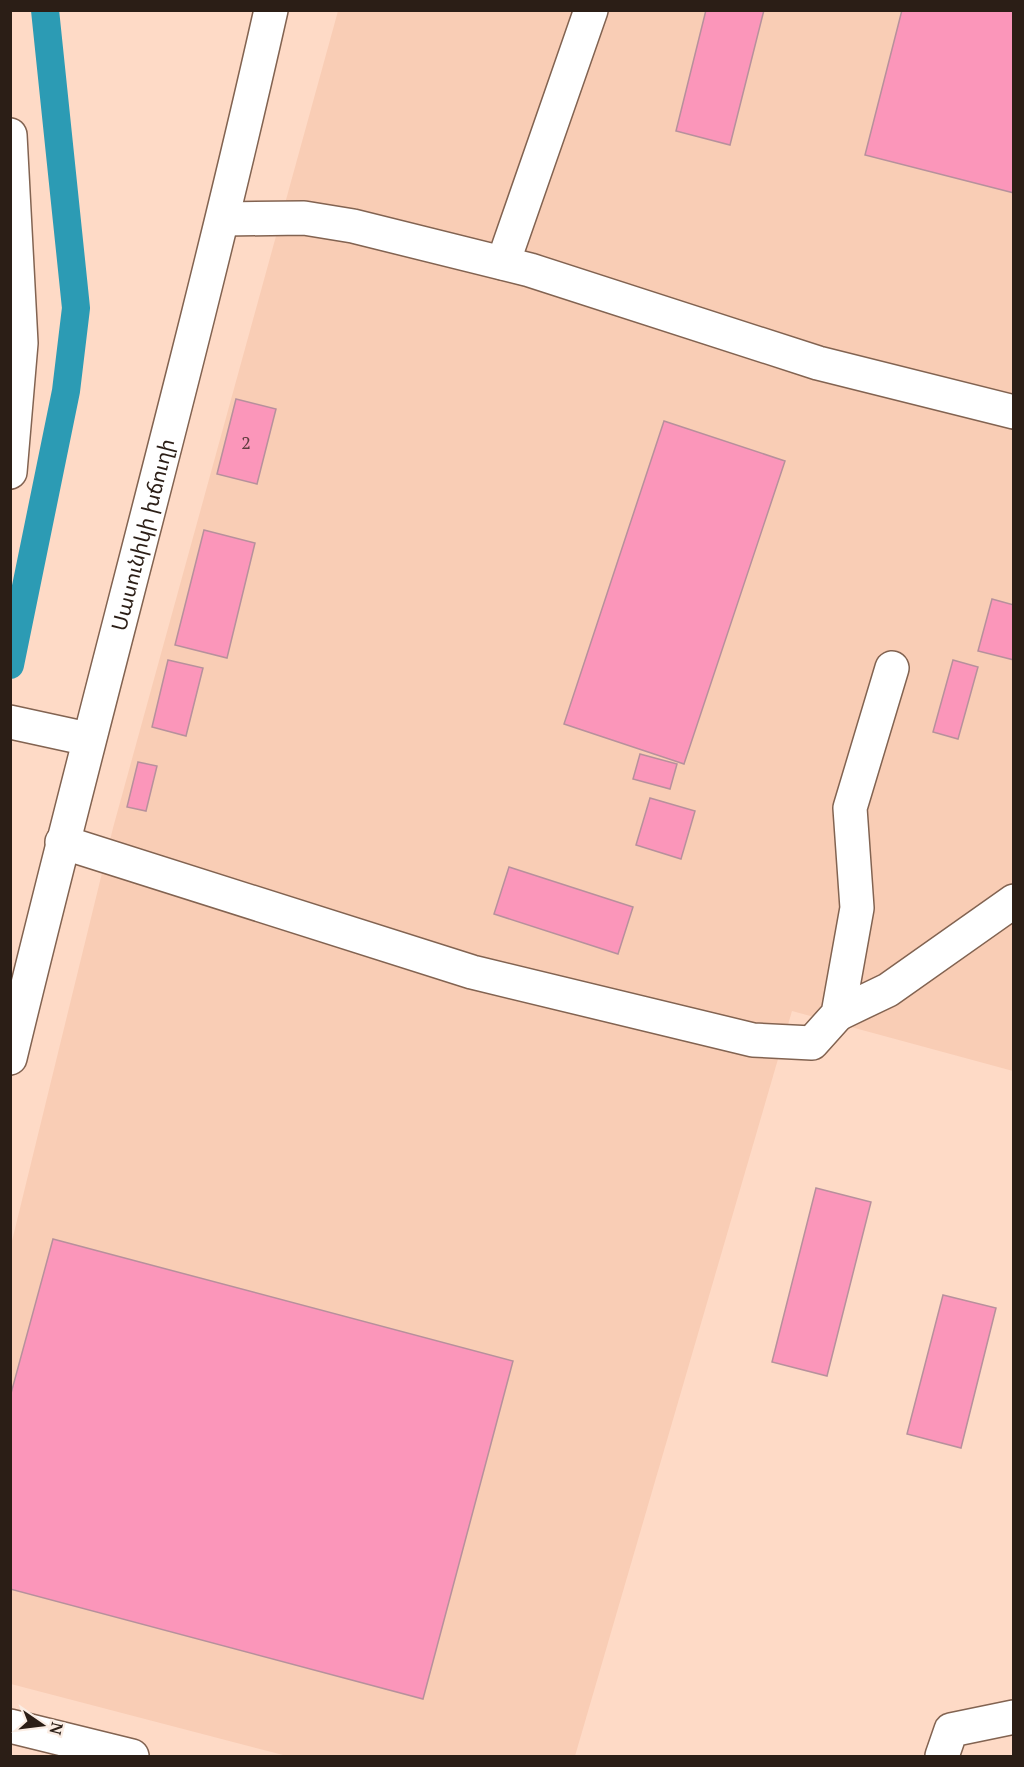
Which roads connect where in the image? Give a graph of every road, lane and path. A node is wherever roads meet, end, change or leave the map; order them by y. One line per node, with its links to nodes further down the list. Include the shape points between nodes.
1 (271, 10): 4 (street, Սասունիկի խճուղի)
2 (591, 10): 5 (street)
3 (10, 135): 7 (street, via 21,343)
4 (224, 219): 5 (street, via 314,220 353,226); 10 (street, Սասունիկի խճուղի)
5 (503, 263): 6 (street, via 818,363)
6 (1014, 412)
7 (10, 472)
8 (892, 668): 13 (street, via 850,808 857,908)
9 (12, 722): 10 (street)
10 (88, 739): 11 (street, Սասունիկի խճուղի)
11 (62, 843): 13 (street, via 472,972 753,1040 812,1043); 14 (street, Սասունիկի խճուղի)
12 (1014, 901): 13 (street, via 888,990)
13 (838, 1014)
14 (10, 1058)
15 (1014, 1717): 18 (street, via 951,1730)
16 (10, 1726): 17 (street)
17 (132, 1756)
18 (942, 1756)

